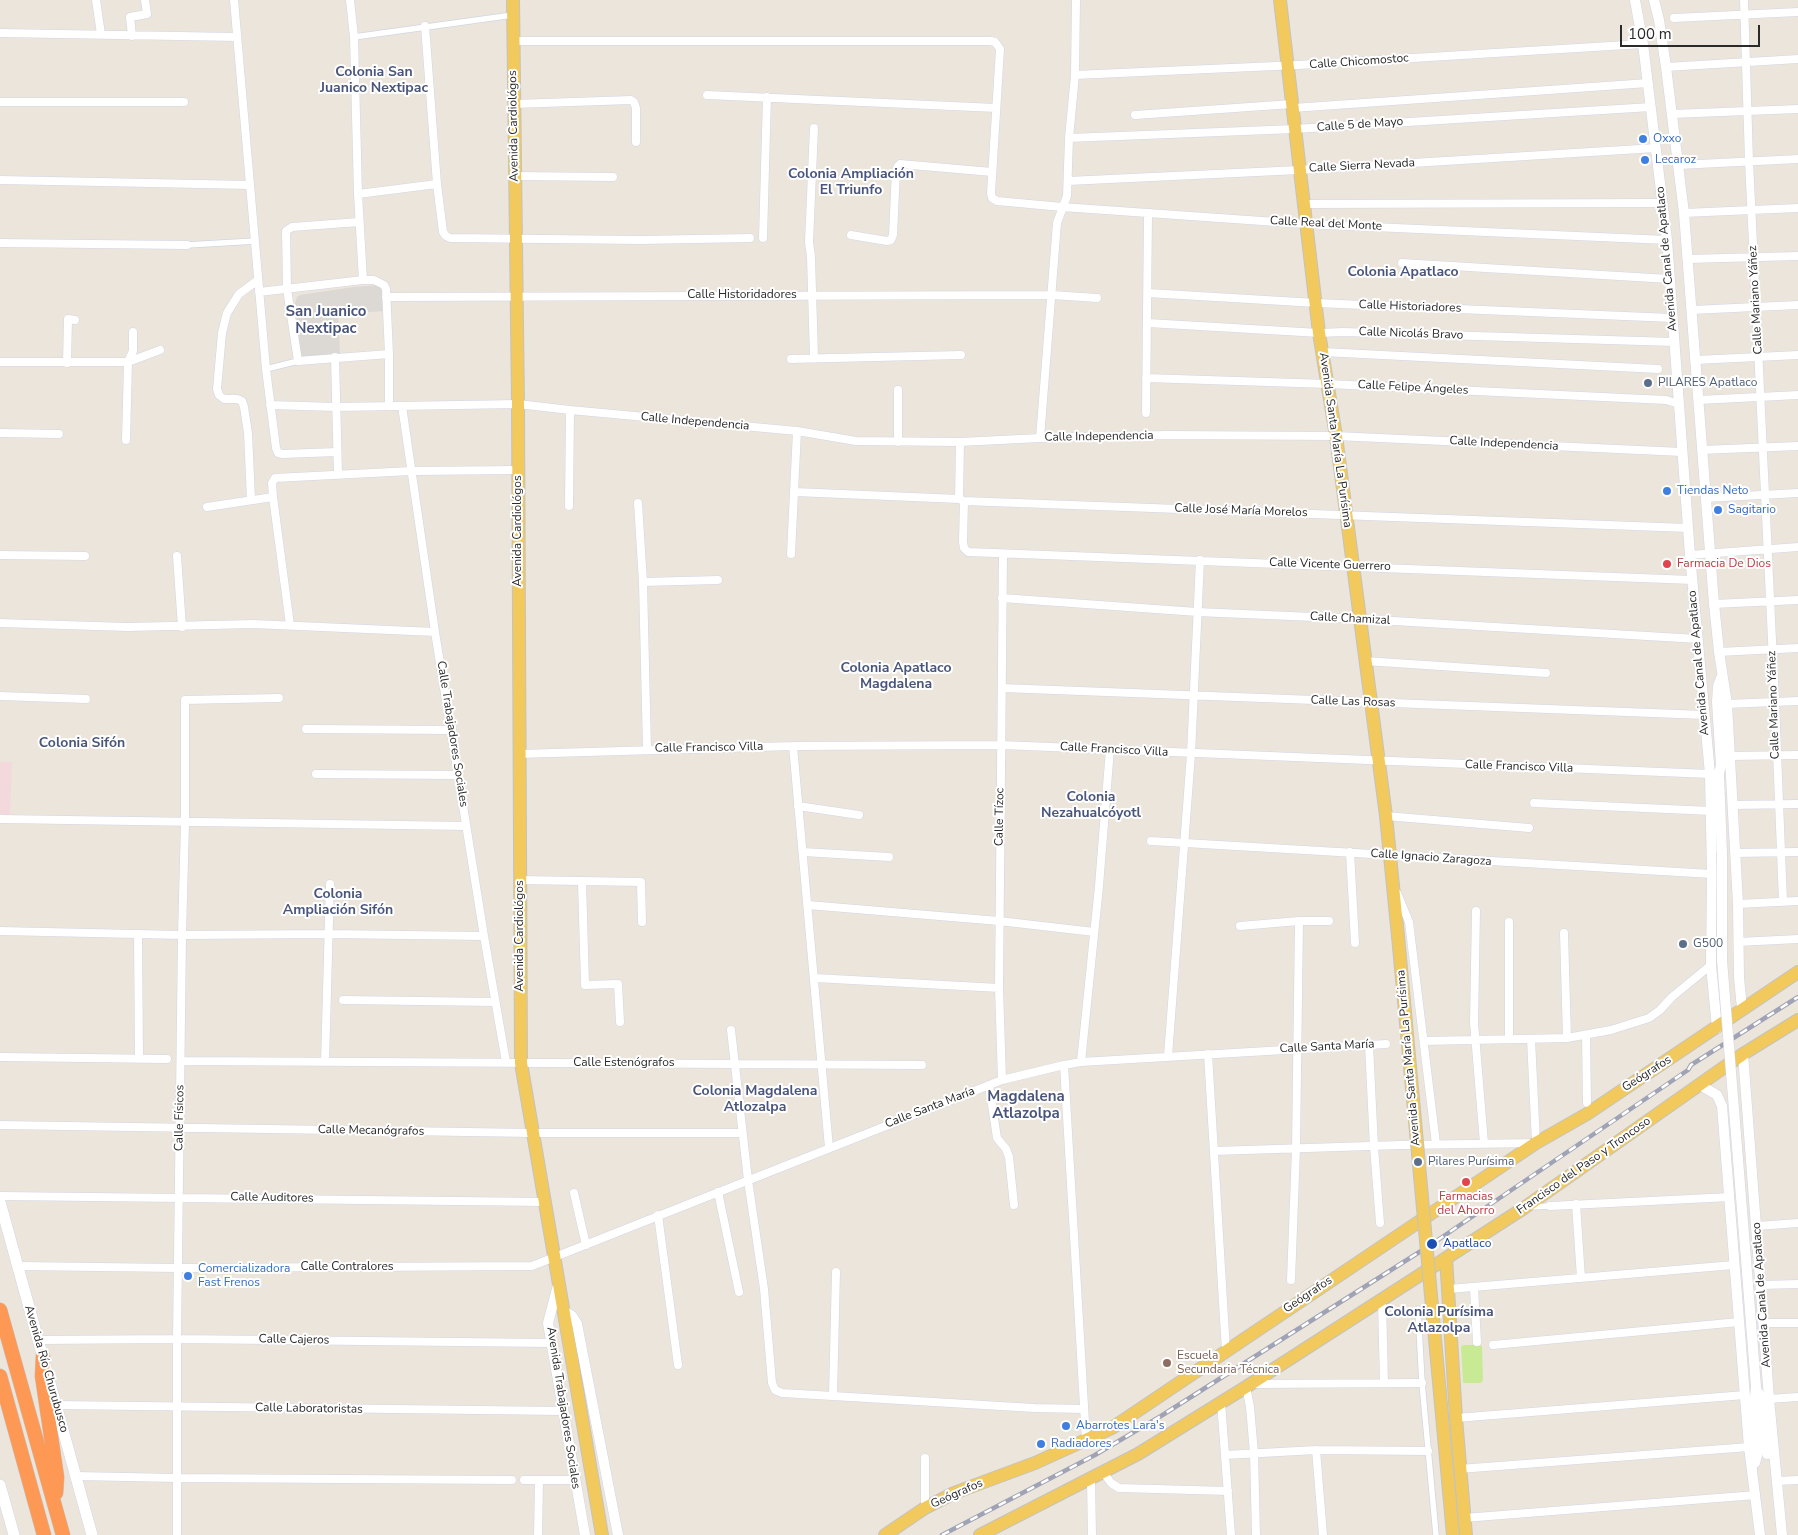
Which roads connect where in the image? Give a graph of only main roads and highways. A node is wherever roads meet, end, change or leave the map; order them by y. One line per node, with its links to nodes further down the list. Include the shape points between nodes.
1 (513, 0): 5 (main road, Avenida Cardiológos)
2 (1280, 0): 22 (main road, Avenida Santa María La Purísima, bridge, via 1319,334 1336,436 1386,816)
3 (1798, 972): 20 (main road, Geógrafos, via 1586,1114 1536,1143 1112,1428 1035,1463 954,1493)
4 (1798, 1020): 7 (main road, Francisco del Paso y Troncoso, via 1743,1054 1524,1208)
5 (520, 1062): 19 (main road, Avenida Trabajadores Sociales)
6 (0, 1202): 9 (main road, Avenida Río Churubusco)
7 (1446, 1258): 21 (main road, Francisco del Paso y Troncoso, via 1138,1454); 23 (main road)
8 (0, 1310): 14 (highway)
9 (43, 1356): 14 (highway, via 42,1376 57,1477); 18 (main road, Avenida Río Churubusco)
10 (0, 1376): 11 (highway)
11 (3, 1391): 16 (highway)
12 (0, 1485): 13 (main road)
13 (2, 1497): 17 (main road)
14 (56, 1509): 15 (highway)
15 (62, 1529)
16 (43, 1531)
17 (14, 1535)
18 (92, 1535)
19 (602, 1535)
20 (885, 1535)
21 (980, 1535)
22 (1453, 1535)
23 (1466, 1535)

